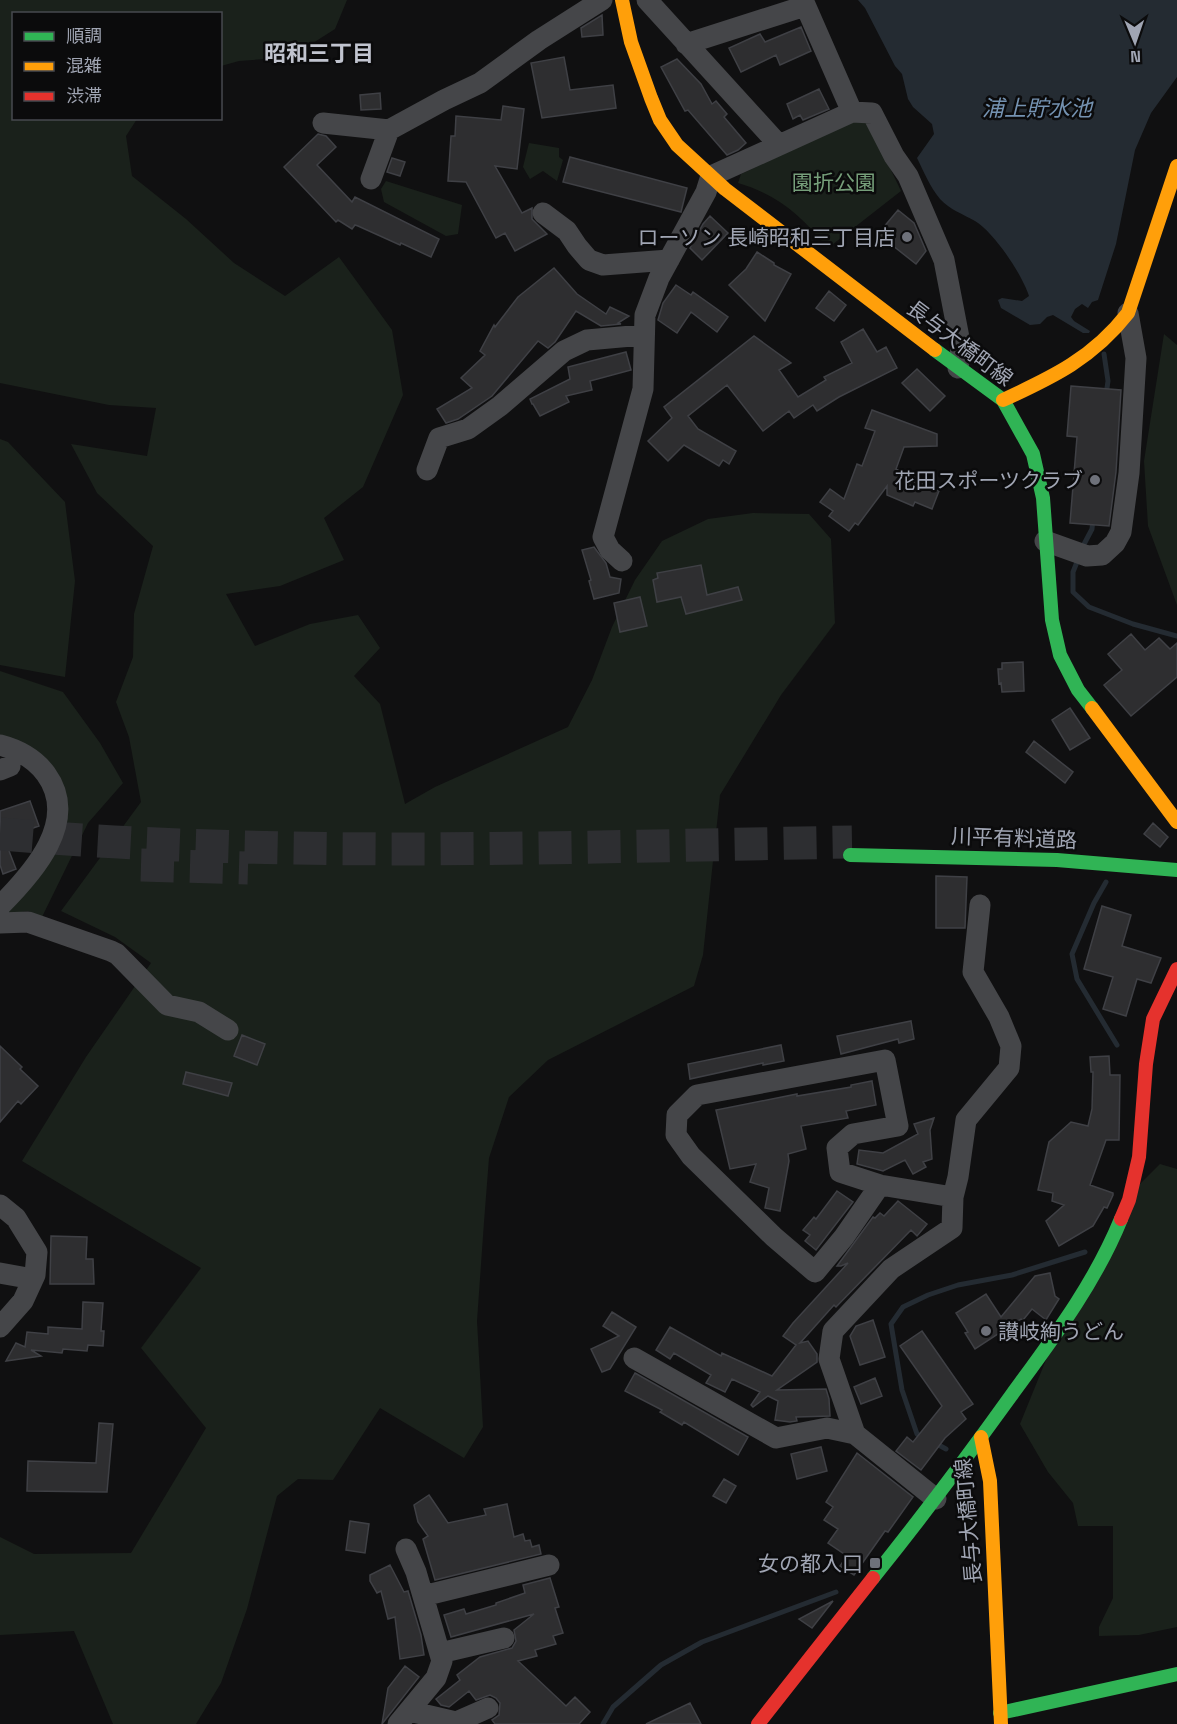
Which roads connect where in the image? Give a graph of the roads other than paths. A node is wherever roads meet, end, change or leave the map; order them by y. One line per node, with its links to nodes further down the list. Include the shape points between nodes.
1 (602, 0): 8 (street, via 480,83)
2 (622, 0): 11 (main road, 長与大橋町線, via 631,42 660,120 677,145)
3 (647, 0): 5 (street)
4 (804, 3): 5 (street); 6 (street)
5 (686, 44): 9 (street)
6 (852, 112): 9 (street); 17 (street, via 872,114 908,176 944,260 961,348)
7 (323, 123): 8 (street)
8 (389, 130): 12 (street)
9 (779, 145): 11 (street)
10 (1177, 166): 15 (main road)
11 (711, 176): 14 (street); 17 (main road, 長与大橋町線)
12 (371, 179)
13 (543, 213): 14 (street, via 567,231 589,260 603,265)
14 (669, 260): 16 (street, via 645,315)
15 (1128, 313): 18 (main road, via 1108,339 1089,354); 20 (street, via 1136,358 1121,532 1102,555 1078,553)
16 (644, 335): 19 (street, via 587,340 564,351 468,429 439,438); 21 (street, via 643,389 603,537)
17 (958, 368): 18 (main road, 長与大橋町線)
18 (1003, 400): 20 (main road, 長与大橋町線, via 1033,454 1043,498)
19 (427, 470)
20 (1045, 541): 23 (main road, 長与大橋町線, via 1052,620 1060,655 1078,690)
21 (622, 561)
22 (0, 746): 27 (street, via 37,761 54,785 59,816 52,838 33,869)
23 (1177, 822)
24 (1177, 860): 25 (main road, 川平有料道路, via 972,844 851,849)
25 (1177, 870)
26 (980, 905): 32 (street, via 973,972 1011,1046 1009,1068 966,1120)
27 (0, 906)
28 (0, 923): 30 (street, via 28,922 111,951 166,1005 199,1012)
29 (1177, 969): 39 (main road, 長与大橋町線, via 1154,1019 1146,1064 1139,1157 1129,1200 1115,1235 1092,1282)
30 (228, 1030)
31 (880, 1185): 31 (street, via 815,1272 691,1156 676,1135 676,1115 697,1095 885,1060 898,1126 853,1134 837,1148 840,1172); 32 (street)
32 (952, 1197): 38 (street, via 952,1228 891,1269 833,1331 829,1359)
33 (2, 1208): 35 (street, via 16,1218 37,1252)
34 (0, 1273): 35 (street)
35 (33, 1279): 36 (street, via 23,1301)
36 (0, 1327)
37 (634, 1358): 38 (street, via 776,1438 827,1428)
38 (855, 1434): 40 (street)
39 (981, 1437): 40 (main road); 49 (main road, 長与大橋町線, via 990,1481)
40 (936, 1499): 50 (main road)
41 (406, 1549): 43 (street)
42 (549, 1565): 43 (street)
43 (423, 1596): 45 (street)
44 (504, 1638): 45 (street)
45 (440, 1653): 48 (street, via 442,1661 436,1678)
46 (1177, 1674): 49 (main road)
47 (488, 1708): 48 (street, via 456,1722)
48 (403, 1718)
49 (1000, 1718)
50 (758, 1724)

